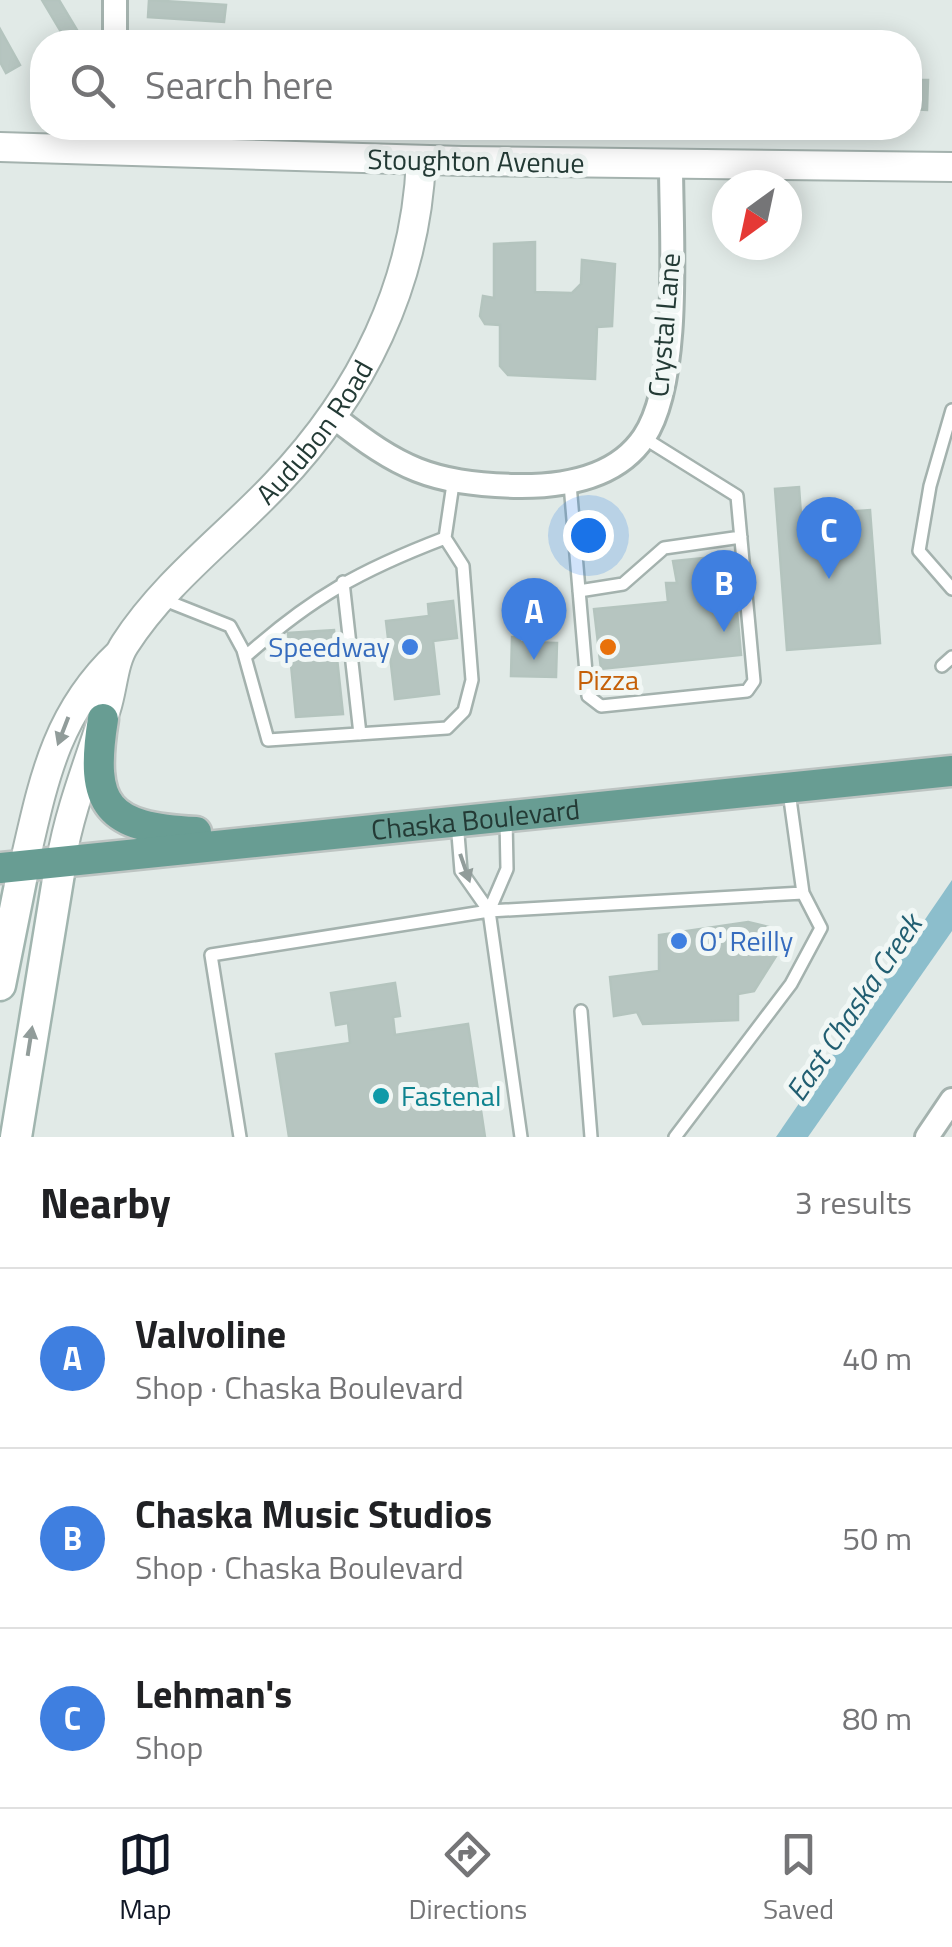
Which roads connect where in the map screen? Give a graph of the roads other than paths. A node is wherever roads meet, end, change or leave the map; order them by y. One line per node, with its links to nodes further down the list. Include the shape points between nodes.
1 (115, 0): 2 (street)
2 (120, 30)
3 (89, 140): 5 (street, Stoughton Avenue)
4 (182, 140): 6 (street, Stoughton Avenue)
5 (0, 147)
6 (421, 160): 7 (street, Stoughton Avenue); 10 (street, Audubon Road, via 419,211 402,284)
7 (671, 165): 8 (street, Stoughton Avenue); 11 (street, Crystal Lane, via 666,360 659,405)
8 (952, 167)
9 (952, 410): 17 (lane, via 920,551)
10 (334, 417): 12 (street, via 412,471); 19 (street, Audubon Road)
11 (644, 438): 13 (street, via 612,467); 14 (lane, via 737,496)
12 (453, 484): 13 (street); 15 (lane)
13 (570, 484): 18 (lane)
14 (741, 536): 18 (lane, via 664,548 623,584); 18 (lane, via 754,681 748,691 600,706 588,696)
15 (445, 538): 16 (lane); 23 (lane, via 463,566 472,680 464,711 447,728)
16 (343, 582): 21 (lane, via 297,610); 23 (lane)
17 (952, 589)
18 (579, 591)
19 (162, 599): 20 (street, Audubon Road); 21 (lane, via 230,626)
20 (119, 654): 22 (street, Audubon Road); 30 (street, Audubon Road, one-way to 30, via 87,684 69,716)
21 (245, 656): 23 (lane, via 268,740)
22 (103, 720): 28 (main road, via 96,778 101,795 133,822 158,830); 29 (street, Audubon Road)
23 (360, 734)
24 (947, 772): 25 (main road, Chaska Boulevard)
25 (788, 787): 26 (main road, Chaska Boulevard); 31 (lane)
26 (506, 816): 27 (main road, Chaska Boulevard); 32 (lane, via 508,869)
27 (457, 820): 28 (main road, Chaska Boulevard); 32 (lane, one-way to 32, via 461,870)
28 (304, 836): 29 (main road, Chaska Boulevard)
29 (61, 861): 30 (main road, Chaska Boulevard); 36 (main road, Audubon Road, one-way to 29)
30 (12, 867): 33 (main road, Audubon Road)
31 (803, 893): 32 (lane); 40 (lane, via 821,928 814,942 791,984)
32 (489, 911): 37 (lane, via 211,954); 38 (lane)
33 (0, 985)
34 (580, 1011): 39 (lane)
35 (952, 1100): 41 (street)
36 (16, 1137)
37 (240, 1137)
38 (522, 1137)
39 (591, 1137)
40 (675, 1137)
41 (927, 1137)

